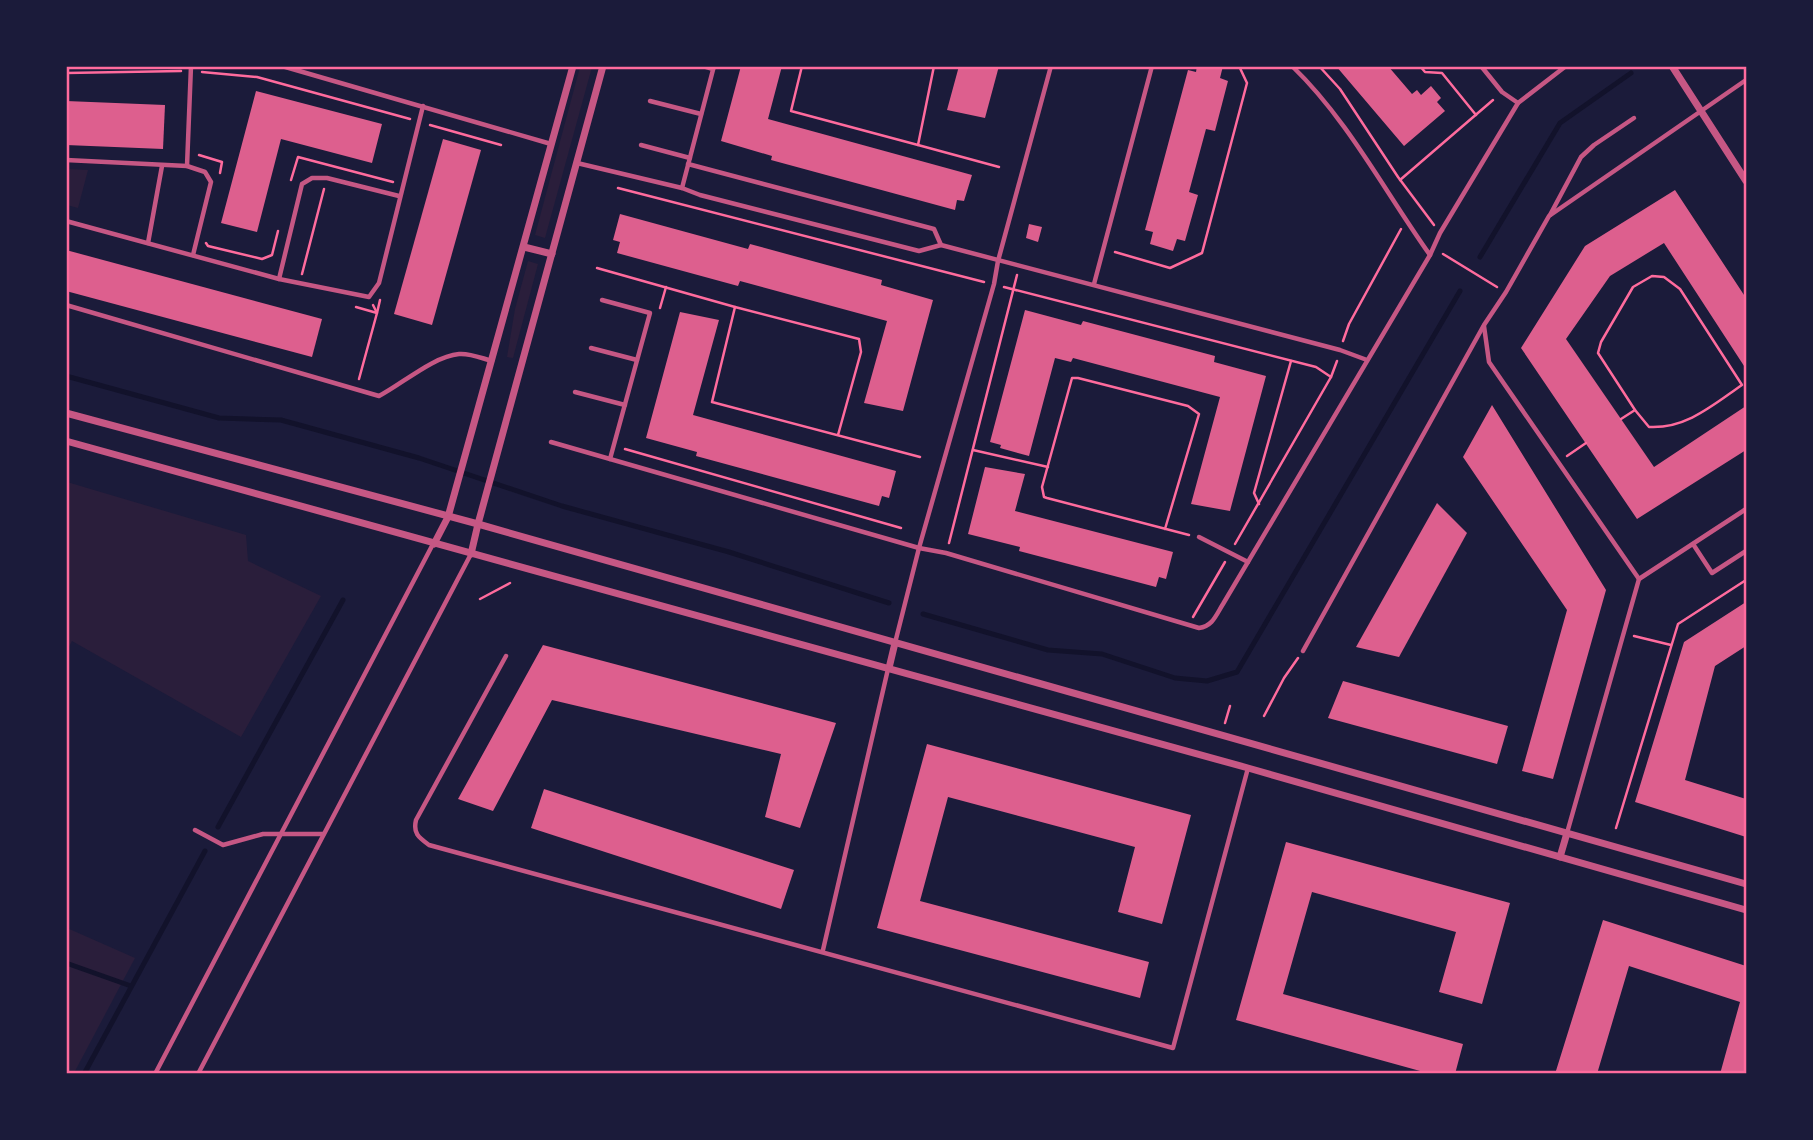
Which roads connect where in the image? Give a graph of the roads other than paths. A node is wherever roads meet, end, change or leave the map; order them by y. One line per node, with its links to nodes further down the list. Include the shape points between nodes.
1 (282, 66): 16 (lane)
2 (573, 66): 20 (street)
3 (603, 66): 24 (street)
4 (703, 66): 11 (lane)
5 (1051, 66): 38 (lane)
6 (1152, 66): 40 (lane)
7 (1292, 66): 37 (lane, via 1346,130)
8 (1480, 66): 15 (lane)
9 (1566, 66): 15 (lane)
10 (1672, 66): 17 (street)
11 (714, 68): 18 (lane)
12 (191, 69): 26 (lane)
13 (1746, 80): 17 (lane)
14 (650, 101): 18 (lane)
15 (1518, 103): 37 (lane)
16 (423, 106): 20 (lane); 29 (lane)
17 (1701, 111): 27 (street); 30 (lane)
18 (701, 114): 23 (lane)
19 (1634, 118): 30 (lane, via 1581,157)
20 (552, 144): 34 (street)
21 (641, 145): 23 (lane)
22 (66, 160): 25 (lane)
23 (689, 161): 28 (lane); 33 (lane, via 934,229)
24 (577, 163): 28 (lane); 35 (street)
25 (162, 166): 26 (lane); 32 (lane)
26 (187, 166): 36 (lane, via 205,172 211,182)
27 (1746, 181)
28 (682, 188): 33 (lane, via 919,251)
29 (399, 196): 39 (lane, via 379,283 369,297); 39 (lane, via 327,178 312,178 302,184)
30 (1549, 216): 43 (lane)
31 (66, 221): 32 (lane)
32 (148, 243): 36 (lane)
33 (941, 245): 38 (lane)
34 (524, 247): 35 (street); 45 (street)
35 (552, 254): 56 (street)
36 (193, 255): 39 (lane)
37 (1430, 255): 47 (lane)
38 (998, 261): 40 (lane); 60 (lane)
39 (279, 279)
40 (1094, 284): 47 (lane)
41 (602, 300): 46 (lane, via 650,313)
42 (66, 305): 45 (lane, via 379,396 441,359 469,354)
43 (1484, 326): 64 (lane, via 1489,362); 66 (lane)
44 (591, 348): 46 (lane)
45 (492, 360): 55 (street)
46 (637, 360): 49 (lane)
47 (1367, 360): 63 (lane)
48 (575, 392): 49 (lane)
49 (625, 405): 53 (lane)
50 (66, 413): 55 (street)
51 (66, 441): 58 (street)
52 (551, 442): 53 (lane)
53 (610, 459): 60 (lane)
54 (1746, 509): 59 (lane)
55 (448, 517): 56 (street); 58 (street)
56 (478, 524): 62 (street); 65 (street)
57 (1199, 537): 63 (lane)
58 (434, 544): 62 (street); 72 (lane)
59 (1693, 544): 61 (lane, via 1712,573); 64 (lane)
60 (919, 548): 63 (lane, via 1199,628 1211,624); 65 (lane)
61 (1746, 551)
62 (471, 554): 68 (street); 73 (lane)
63 (1248, 562)
64 (1639, 579): 71 (lane)
65 (895, 643): 68 (street); 71 (street)
66 (1303, 651)
67 (506, 656): 77 (lane, via 416,820 418,837 429,845)
68 (889, 668): 69 (street); 77 (lane)
69 (1248, 768): 74 (street); 77 (lane, via 1173,1048)
70 (195, 830): 72 (lane, via 223,845)
71 (1567, 833): 74 (street); 75 (street)
72 (281, 834): 73 (lane); 78 (lane)
73 (323, 834): 79 (lane)
74 (1560, 857): 76 (street)
75 (1746, 884)
76 (1746, 910)
77 (823, 951)
78 (155, 1073)
79 (198, 1073)

